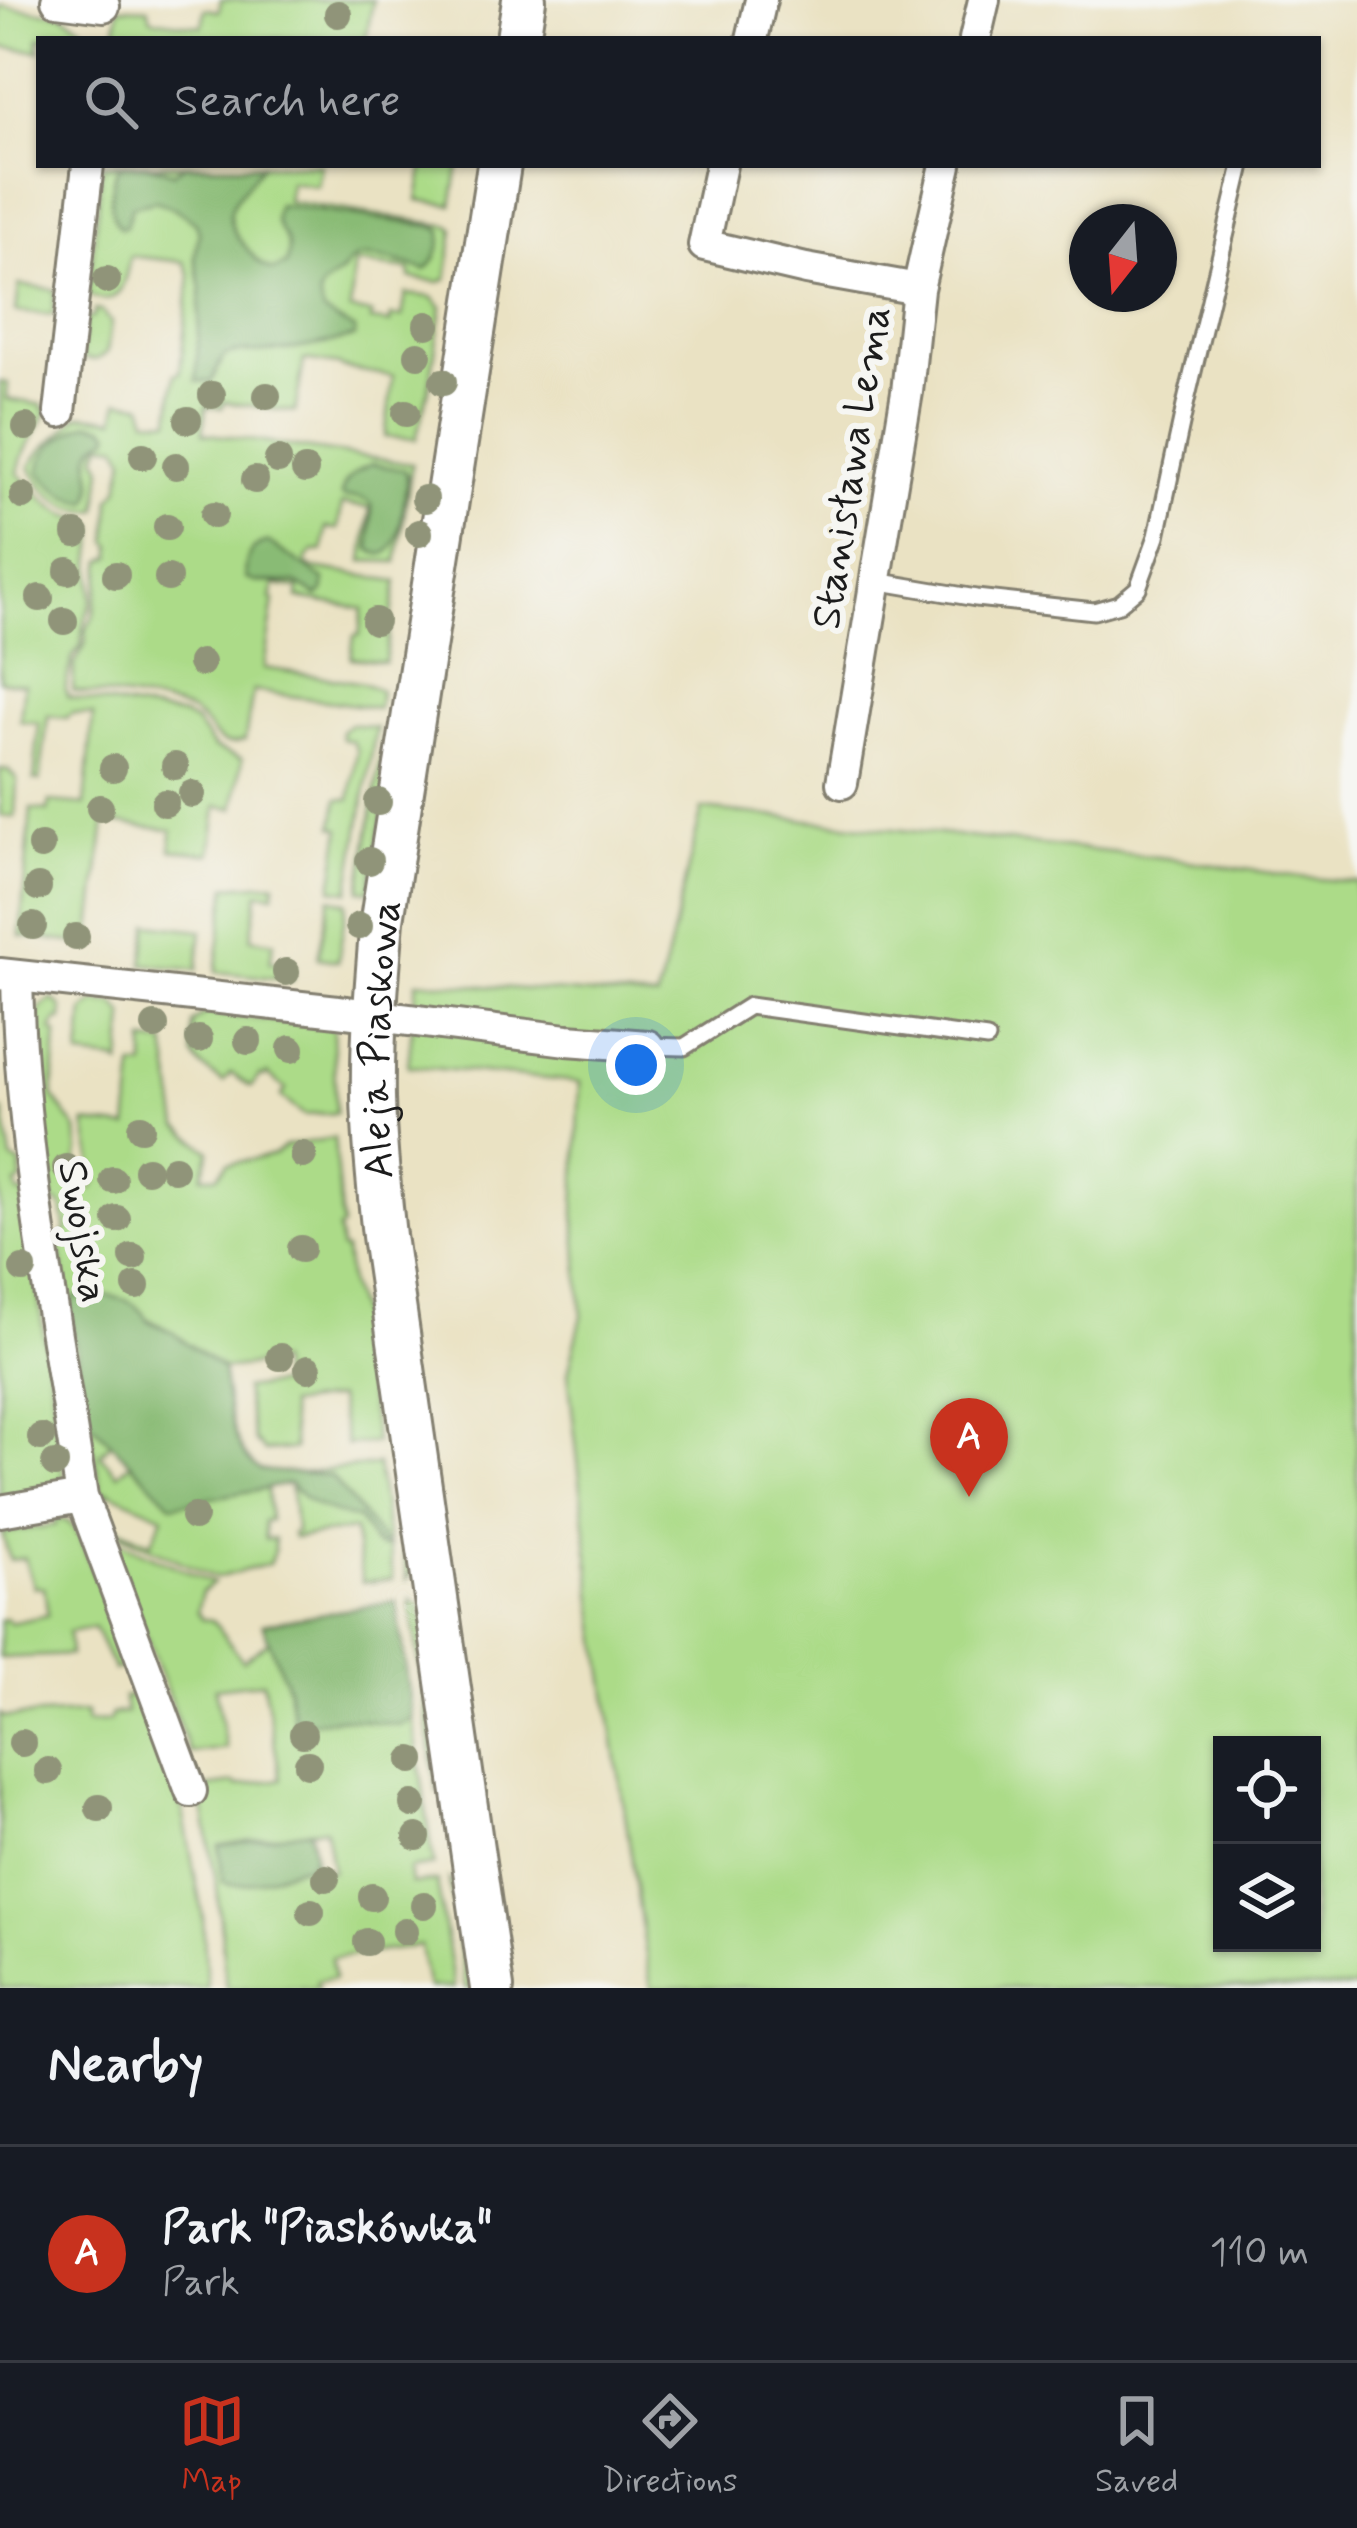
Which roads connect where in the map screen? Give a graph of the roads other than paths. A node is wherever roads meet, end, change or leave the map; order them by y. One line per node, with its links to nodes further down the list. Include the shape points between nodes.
1 (57, 0): 5 (street)
2 (524, 0): 7 (street)
3 (761, 0): 8 (street)
4 (984, 0): 9 (street)
5 (105, 3): 6 (street)
6 (102, 36)
7 (518, 36)
8 (753, 36)
9 (976, 36)
10 (88, 168): 16 (street)
11 (499, 168): 20 (street, Aleja Piaskowa, via 382,920)
12 (720, 168): 15 (street, via 704,244)
13 (945, 168): 15 (street, Stanisława Lema)
14 (1241, 168): 17 (lane, via 1157,536 1138,588 1094,611)
15 (918, 289): 17 (street, Stanisława Lema)
16 (60, 412)
17 (876, 581): 18 (street, Stanisława Lema)
18 (842, 783)
19 (9, 975): 20 (street); 23 (street, Swojska)
20 (374, 1016): 22 (street); 26 (street, Aleja Piaskowa, via 384,1236)
21 (987, 1039): 22 (lane, via 749,1006 684,1047)
22 (649, 1046)
23 (82, 1497): 24 (street); 25 (street, Swojska)
24 (0, 1511)
25 (191, 1791)
26 (492, 1988)

